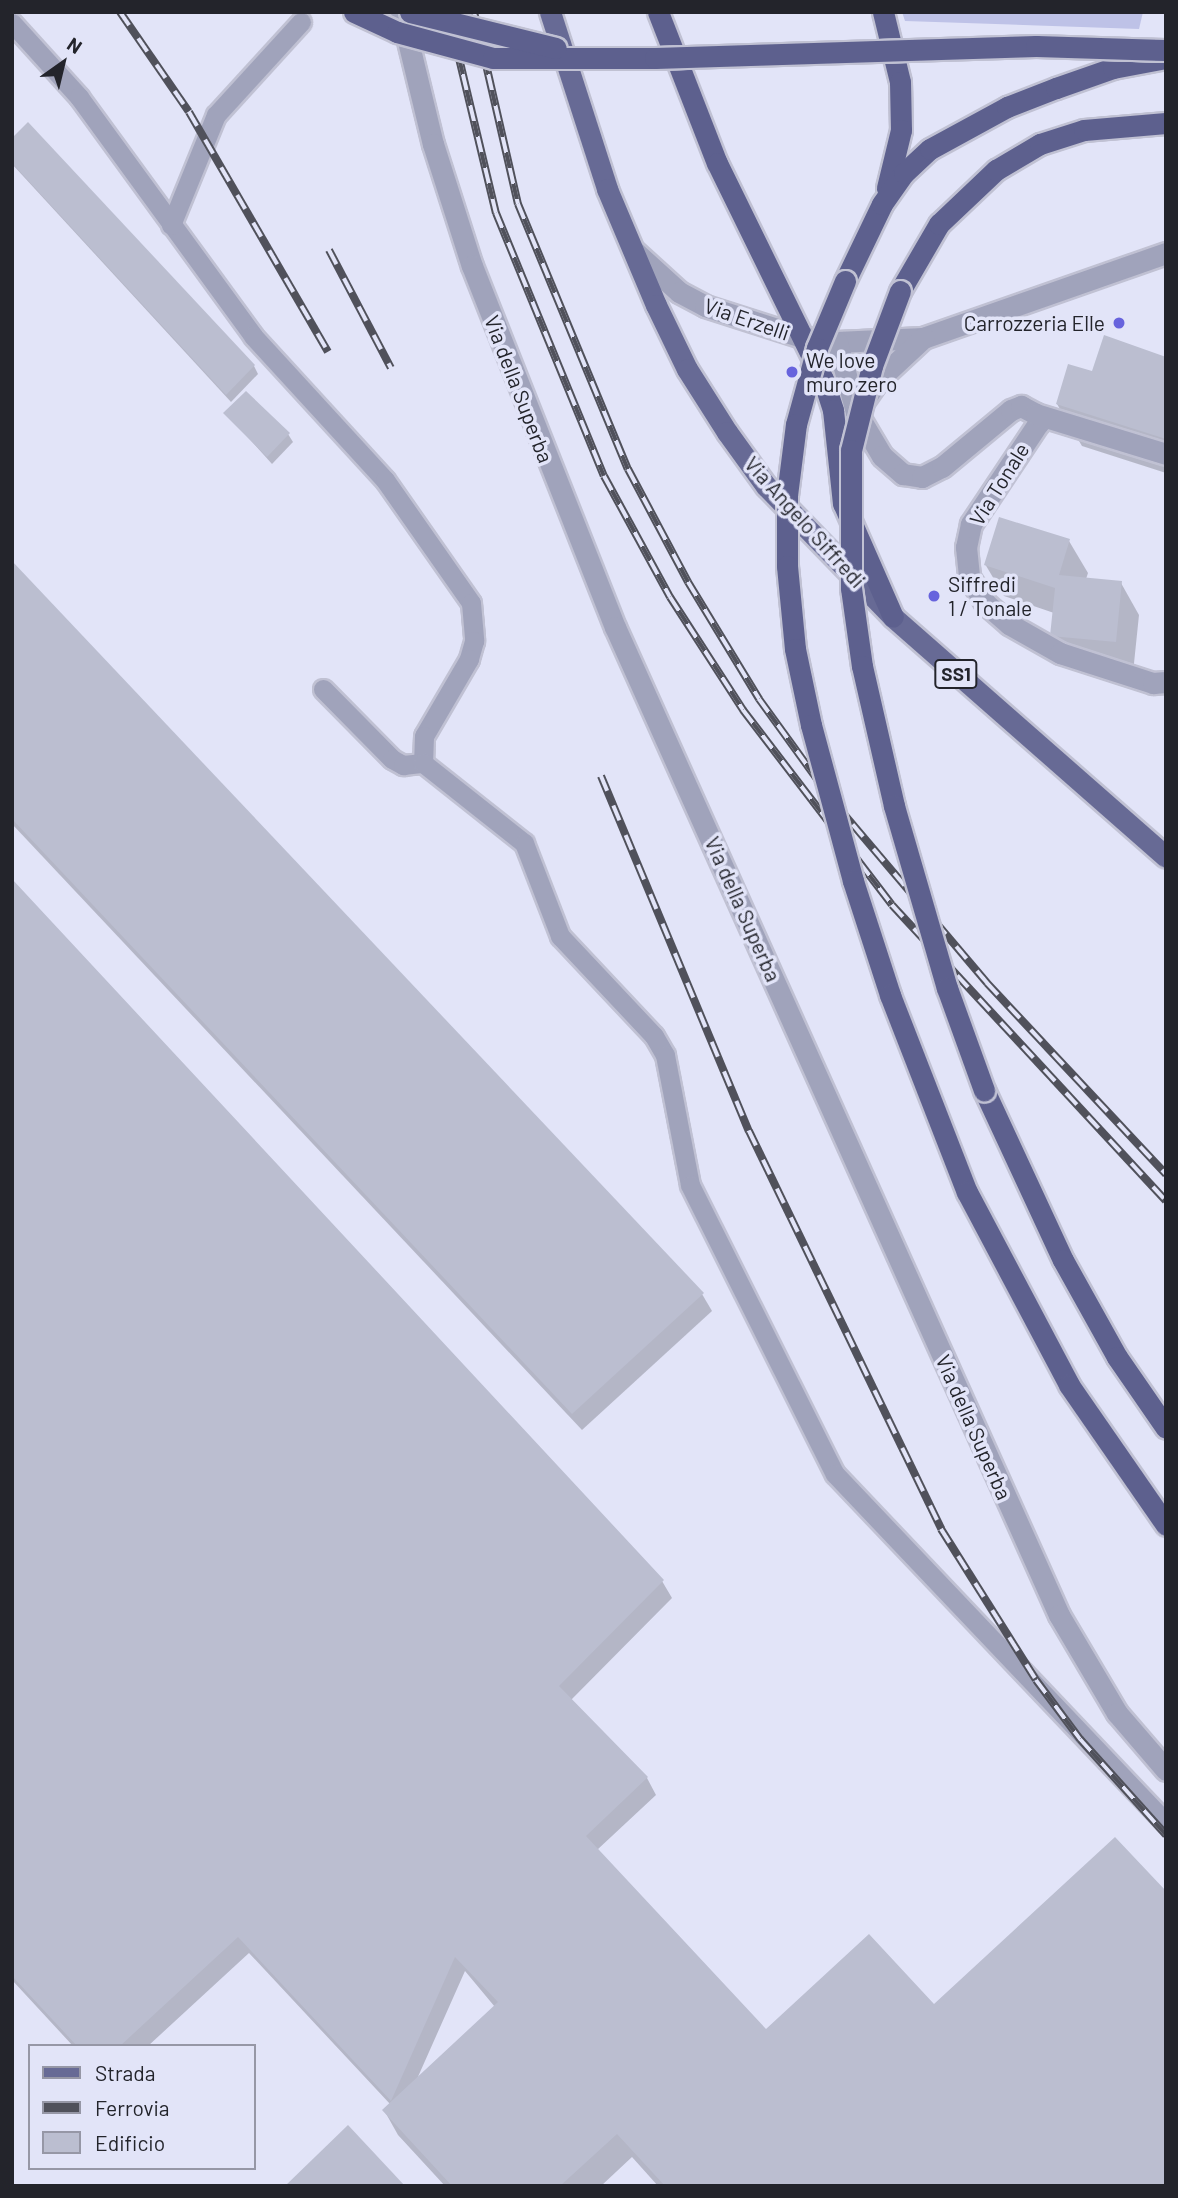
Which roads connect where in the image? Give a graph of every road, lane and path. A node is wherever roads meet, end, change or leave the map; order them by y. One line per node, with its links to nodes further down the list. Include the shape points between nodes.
1 (354, 12): 10 (highway, bridge, via 397,32 493,58)
2 (401, 12): 31 (street, Via della Superba, via 433,144 472,266 615,627 1029,1550 1092,1674 1117,1713)
3 (410, 12): 10 (highway, bridge)
4 (550, 12): 15 (main road, Via Angelo Siffredi, via 572,90)
5 (659, 12): 17 (highway, via 717,163)
6 (883, 12): 13 (highway, via 900,82 901,130)
7 (301, 22): 14 (lane, via 208,127)
8 (12, 23): 14 (lane, via 79,97)
9 (1166, 50): 10 (highway, bridge, via 1036,46)
10 (595, 57)
11 (1166, 58): 13 (highway, via 1113,68 1006,107 966,128 904,173)
12 (1166, 123): 29 (highway, bridge, via 1084,130 1040,145 996,170 939,224 900,291 872,366 851,450 851,588 877,734 947,988 984,1090 1063,1260 1117,1357)
13 (882, 204): 30 (highway, bridge, via 817,348 796,424 787,566 795,649 811,725 890,995 967,1192 1069,1385)
14 (171, 225): 27 (lane, via 253,336 385,480 435,545 471,603 474,641 469,659 424,736)
15 (633, 250): 17 (street, Via Erzelli, via 679,292 705,306); 24 (main road, Via Angelo Siffredi, via 687,369 727,432 766,486)
16 (1166, 253): 18 (street, Via Erzelli)
17 (805, 338): 19 (street, Via Erzelli); 22 (highway, via 833,410)
18 (922, 338): 19 (street, Via Erzelli); 20 (street, Via Erzelli, via 878,380)
19 (836, 342): 20 (street, Via Tonale)
20 (856, 412): 21 (street, Via Tonale, via 893,468 922,477 942,467 1011,410 1021,407); 22 (street, Via Erzelli)
21 (1037, 414): 23 (street, Via Tonale); 25 (street, Via Tonale, via 1039,422 971,524 966,547 969,577 985,603 1009,624 1060,653 1142,681)
22 (836, 449): 24 (highway, via 843,503)
23 (1166, 454)
24 (892, 617): 28 (main road, Via Angelo Siffredi / SS1)
25 (1166, 682)
26 (323, 689): 27 (lane, via 392,759 403,765)
27 (423, 763): 32 (lane, via 524,843 561,936 647,1028 665,1055 690,1185 835,1474)
28 (1166, 857)
29 (1166, 1428)
30 (1166, 1525)
31 (1166, 1770)
32 (1166, 1823)

